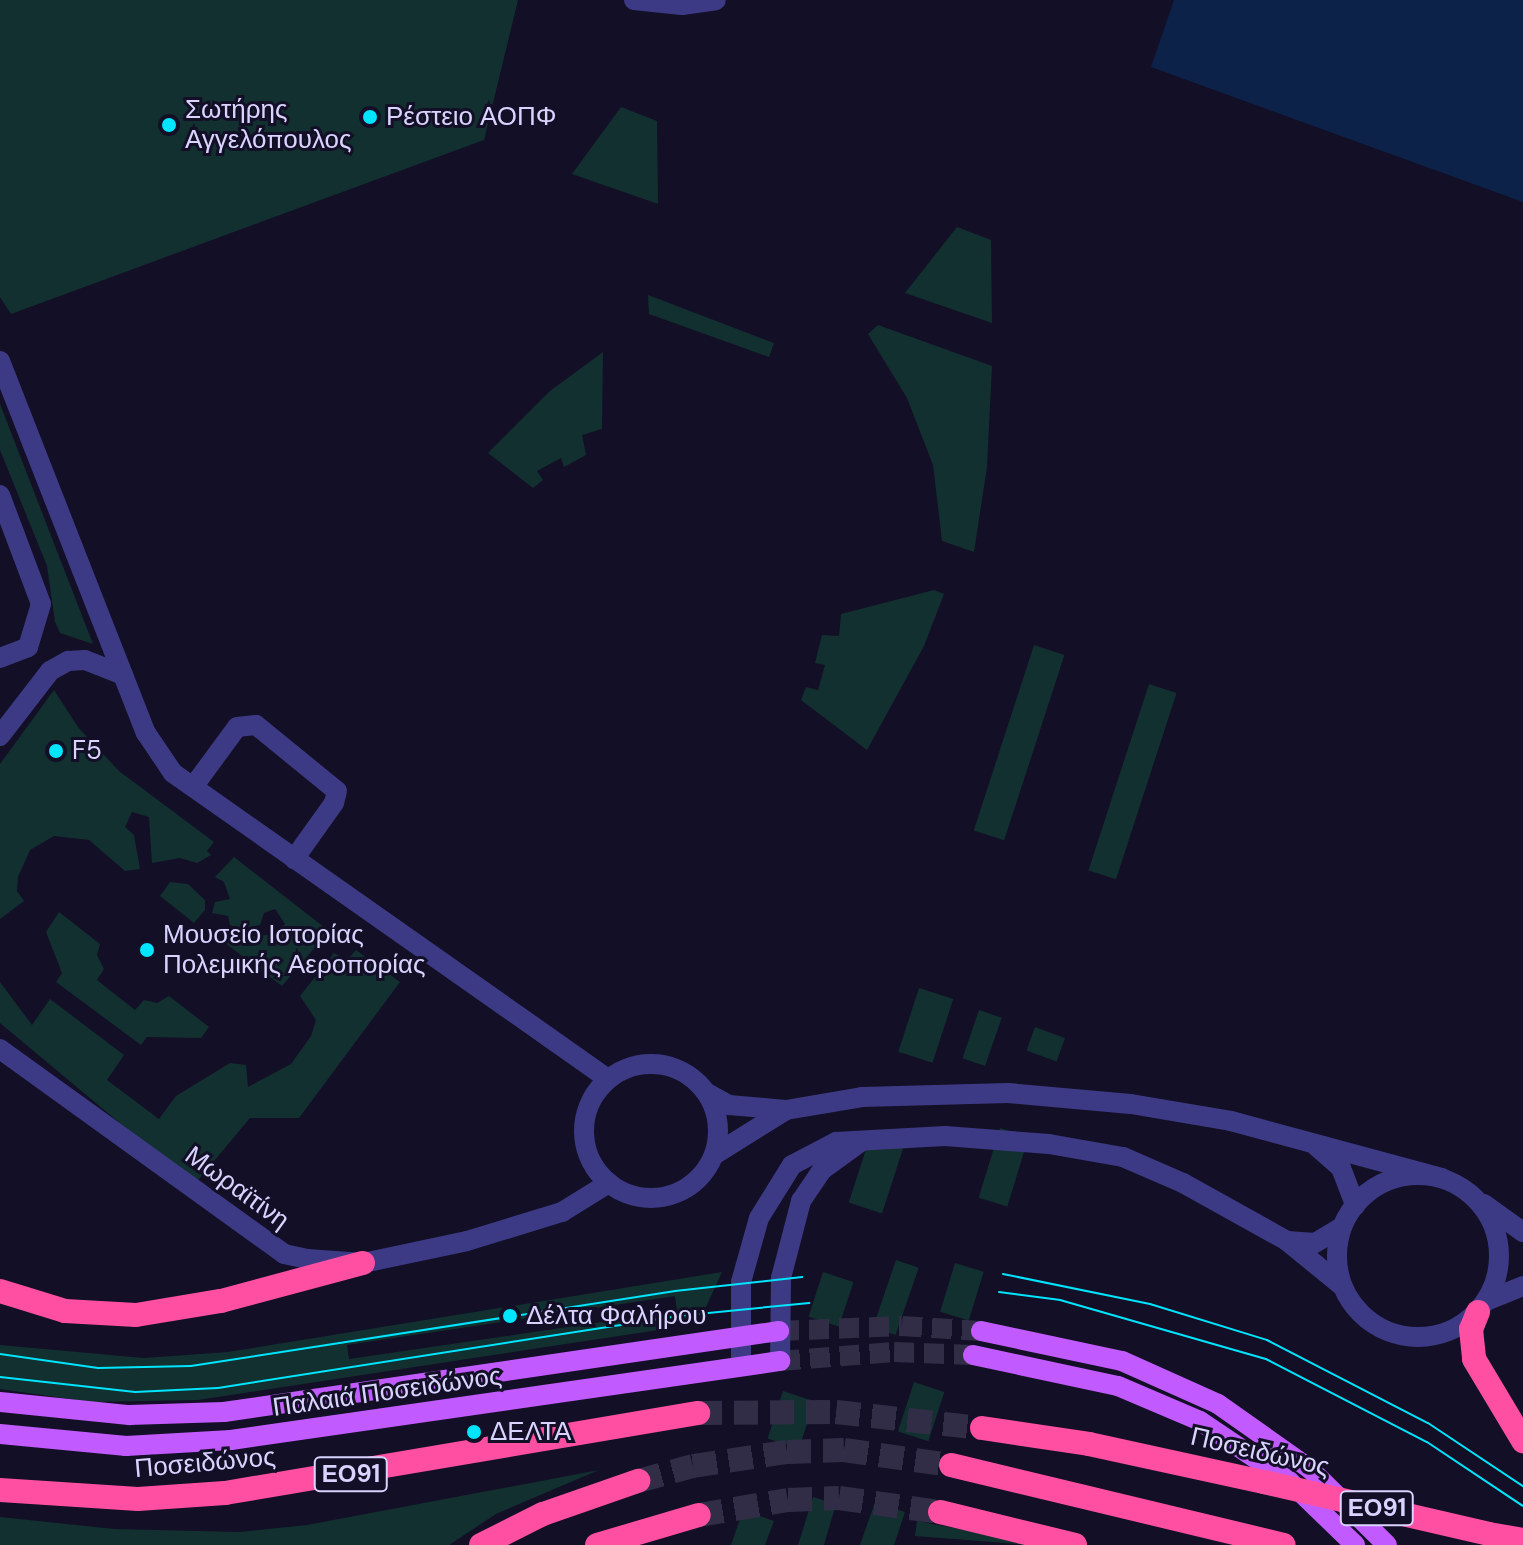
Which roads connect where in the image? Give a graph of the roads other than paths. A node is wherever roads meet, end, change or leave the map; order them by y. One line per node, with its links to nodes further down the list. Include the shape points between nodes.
1 (634, 0): 2 (street, via 682,5)
2 (716, 0)
3 (0, 361): 8 (street)
4 (0, 495): 5 (street, via 41,604)
5 (28, 647): 6 (street); 7 (street)
6 (0, 658)
7 (50, 671): 8 (street, via 85,660); 9 (street)
8 (123, 675): 10 (street, via 158,754)
9 (0, 736)
10 (193, 787): 11 (street); 11 (street, via 237,727 256,725 337,791)
11 (294, 859): 13 (street)
12 (0, 1049): 26 (street, Μωραϊτίνη, via 284,1254)
13 (608, 1079): 14 (street, via 642,1064 661,1065 694,1079); 20 (street, via 584,1123 589,1157)
14 (707, 1093): 15 (street, via 729,1105); 18 (street, via 717,1117)
15 (786, 1110): 17 (street, via 862,1097 1008,1093 1131,1104 1231,1121); 18 (street)
16 (865, 1139): 25 (street, via 960,1137 1123,1157); 31 (street, via 822,1170 801,1201 784,1256); 33 (street, via 813,1151 777,1184 748,1252)
17 (1313, 1143): 19 (street); 22 (street, via 1341,1168)
18 (714, 1155): 20 (street, via 696,1180 669,1196 637,1197)
19 (1442, 1178): 21 (street); 22 (street, via 1395,1179)
20 (609, 1183): 26 (street, Μωραϊτίνη, via 536,1222)
21 (1466, 1191): 24 (street); 30 (street, via 1484,1208 1498,1242 1496,1279)
22 (1355, 1205): 23 (street)
23 (1342, 1227): 25 (street, via 1315,1243); 27 (street, via 1337,1246)
24 (1523, 1232)
25 (1287, 1241): 27 (street)
26 (363, 1263): 29 (highway, via 267,1290 136,1315 65,1311)
27 (1341, 1285): 30 (street, via 1370,1322 1413,1338 1459,1327)
28 (1523, 1286): 30 (street)
29 (0, 1291)
30 (1482, 1306): 41 (highway, via 1471,1329 1474,1359)
31 (779, 1331): 33 (main road, Παλαιά Ποσειδώνος); 35 (street)
32 (981, 1331): 53 (main road, via 1122,1361 1218,1404 1310,1469)
33 (739, 1335): 36 (street); 37 (main road, Παλαιά Ποσειδώνος, via 224,1412 129,1415)
34 (973, 1355): 52 (main road, via 1118,1386 1200,1421 1289,1481)
35 (780, 1361): 36 (main road, Παλαιά Ποσειδώνος)
36 (741, 1366): 40 (main road, Παλαιά Ποσειδώνος, via 231,1440 126,1446)
37 (0, 1402)
38 (698, 1413): 44 (highway, Ποσειδώνος / ΕΟ91, via 225,1493 138,1499)
39 (982, 1428): 47 (highway, Ποσειδώνος / ΕΟ91, bridge, via 1074,1441)
40 (0, 1434)
41 (1523, 1441)
42 (951, 1465): 51 (highway)
43 (638, 1481): 48 (highway, via 543,1514)
44 (0, 1490)
45 (940, 1512): 50 (highway)
46 (699, 1515): 49 (highway)
47 (1523, 1540)
48 (481, 1545)
49 (597, 1545)
50 (1075, 1545)
51 (1284, 1545)
52 (1355, 1545)
53 (1387, 1545)

